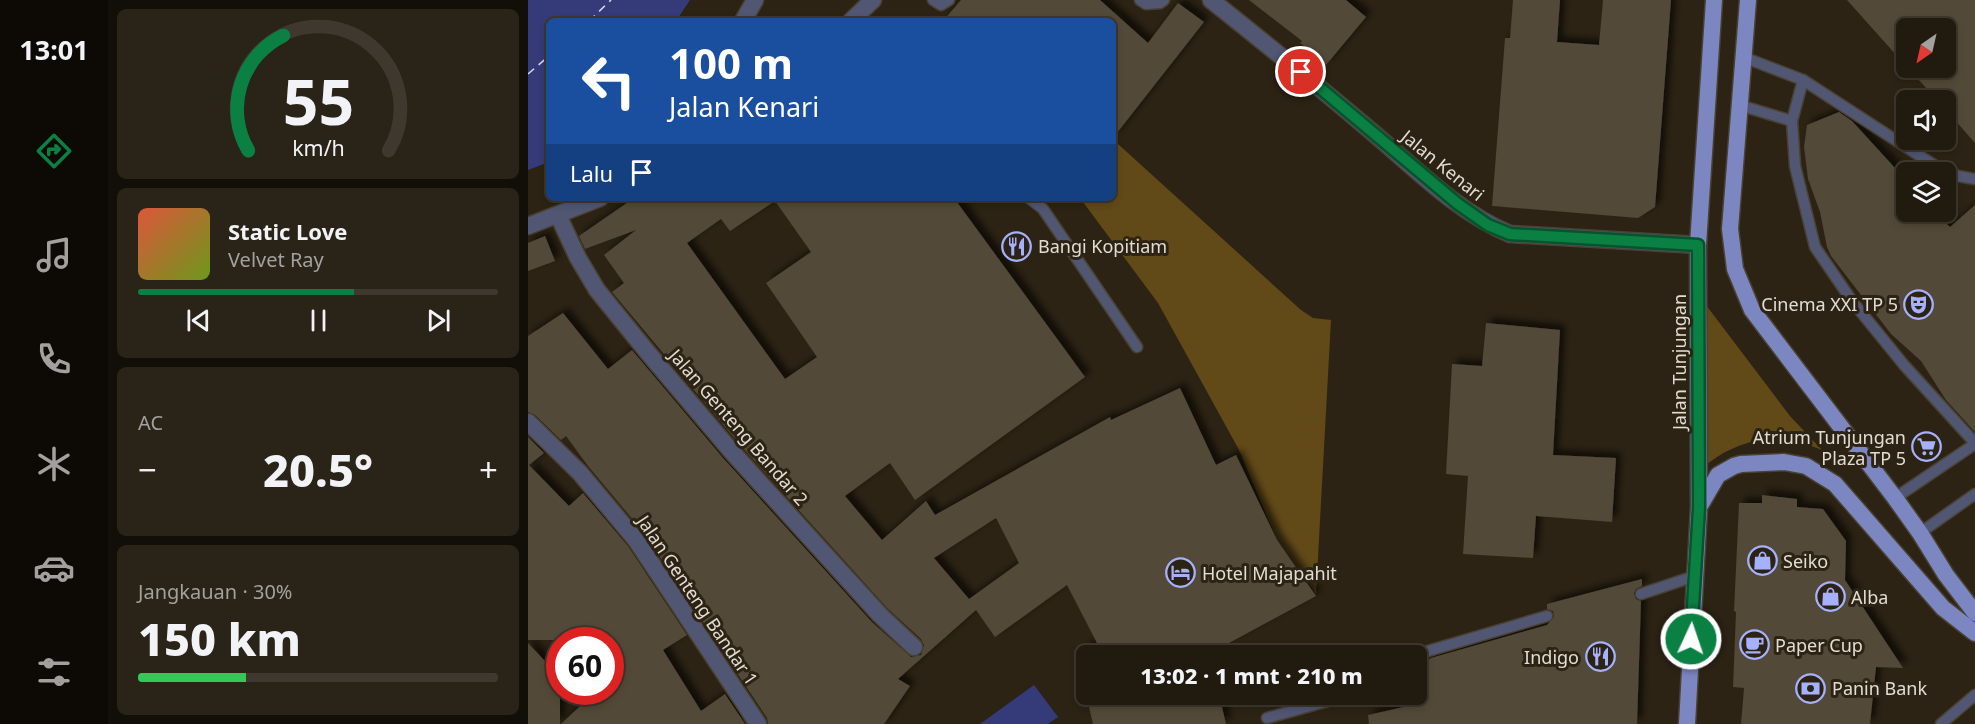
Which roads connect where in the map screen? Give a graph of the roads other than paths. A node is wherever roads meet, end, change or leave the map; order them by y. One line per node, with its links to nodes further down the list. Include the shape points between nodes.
1 (755, 0): 10 (street)
2 (873, 0): 11 (street)
3 (933, 0): 4 (lane, via 941,5)
4 (949, 0)
5 (1140, 0): 6 (lane, via 1146,4)
6 (1164, 0)
7 (1211, 0): 21 (street, Jalan Kenari, via 1488,225 1510,234)
8 (1714, 0): 21 (main road, Jalan Tunjungan)
9 (1750, 2): 12 (main road)
10 (745, 18)
11 (856, 18)
12 (1743, 57): 13 (lane); 14 (main road)
13 (1803, 80): 15 (lane); 16 (lane, via 1937,167)
14 (1739, 105): 15 (lane); 26 (main road, via 1730,229 1735,269 1752,310)
15 (1792, 121): 24 (lane, via 1795,166 1815,247 1904,365)
16 (1975, 179)
17 (593, 201): 19 (street)
18 (1033, 201): 22 (lane, via 1042,209)
19 (558, 215): 20 (street); 34 (street, Jalan Genteng Bandar 2, via 597,290 649,354 740,461)
20 (528, 226)
21 (1698, 245): 27 (main road, Jalan Tunjungan)
22 (1137, 347)
23 (528, 422): 39 (street, Jalan Genteng Bandar 1, via 579,473 636,540)
24 (1975, 443): 26 (lane)
25 (1975, 494): 28 (lane)
26 (1895, 498): 28 (main road)
27 (1699, 508): 29 (main road, Jalan Tunjungan); 33 (main road, via 1718,475 1734,466 1784,462 1806,466 1835,484 1943,608)
28 (1920, 532): 31 (main road)
29 (1695, 576): 30 (lane); 40 (main road, Jalan Tunjungan)
30 (1641, 594)
31 (1975, 614)
32 (1547, 616): 35 (lane)
33 (1975, 633)
34 (914, 647)
35 (1427, 652)
36 (1975, 694): 41 (lane)
37 (1314, 705): 38 (lane)
38 (1267, 718)
39 (758, 724)
40 (1686, 724)
41 (1941, 724)

